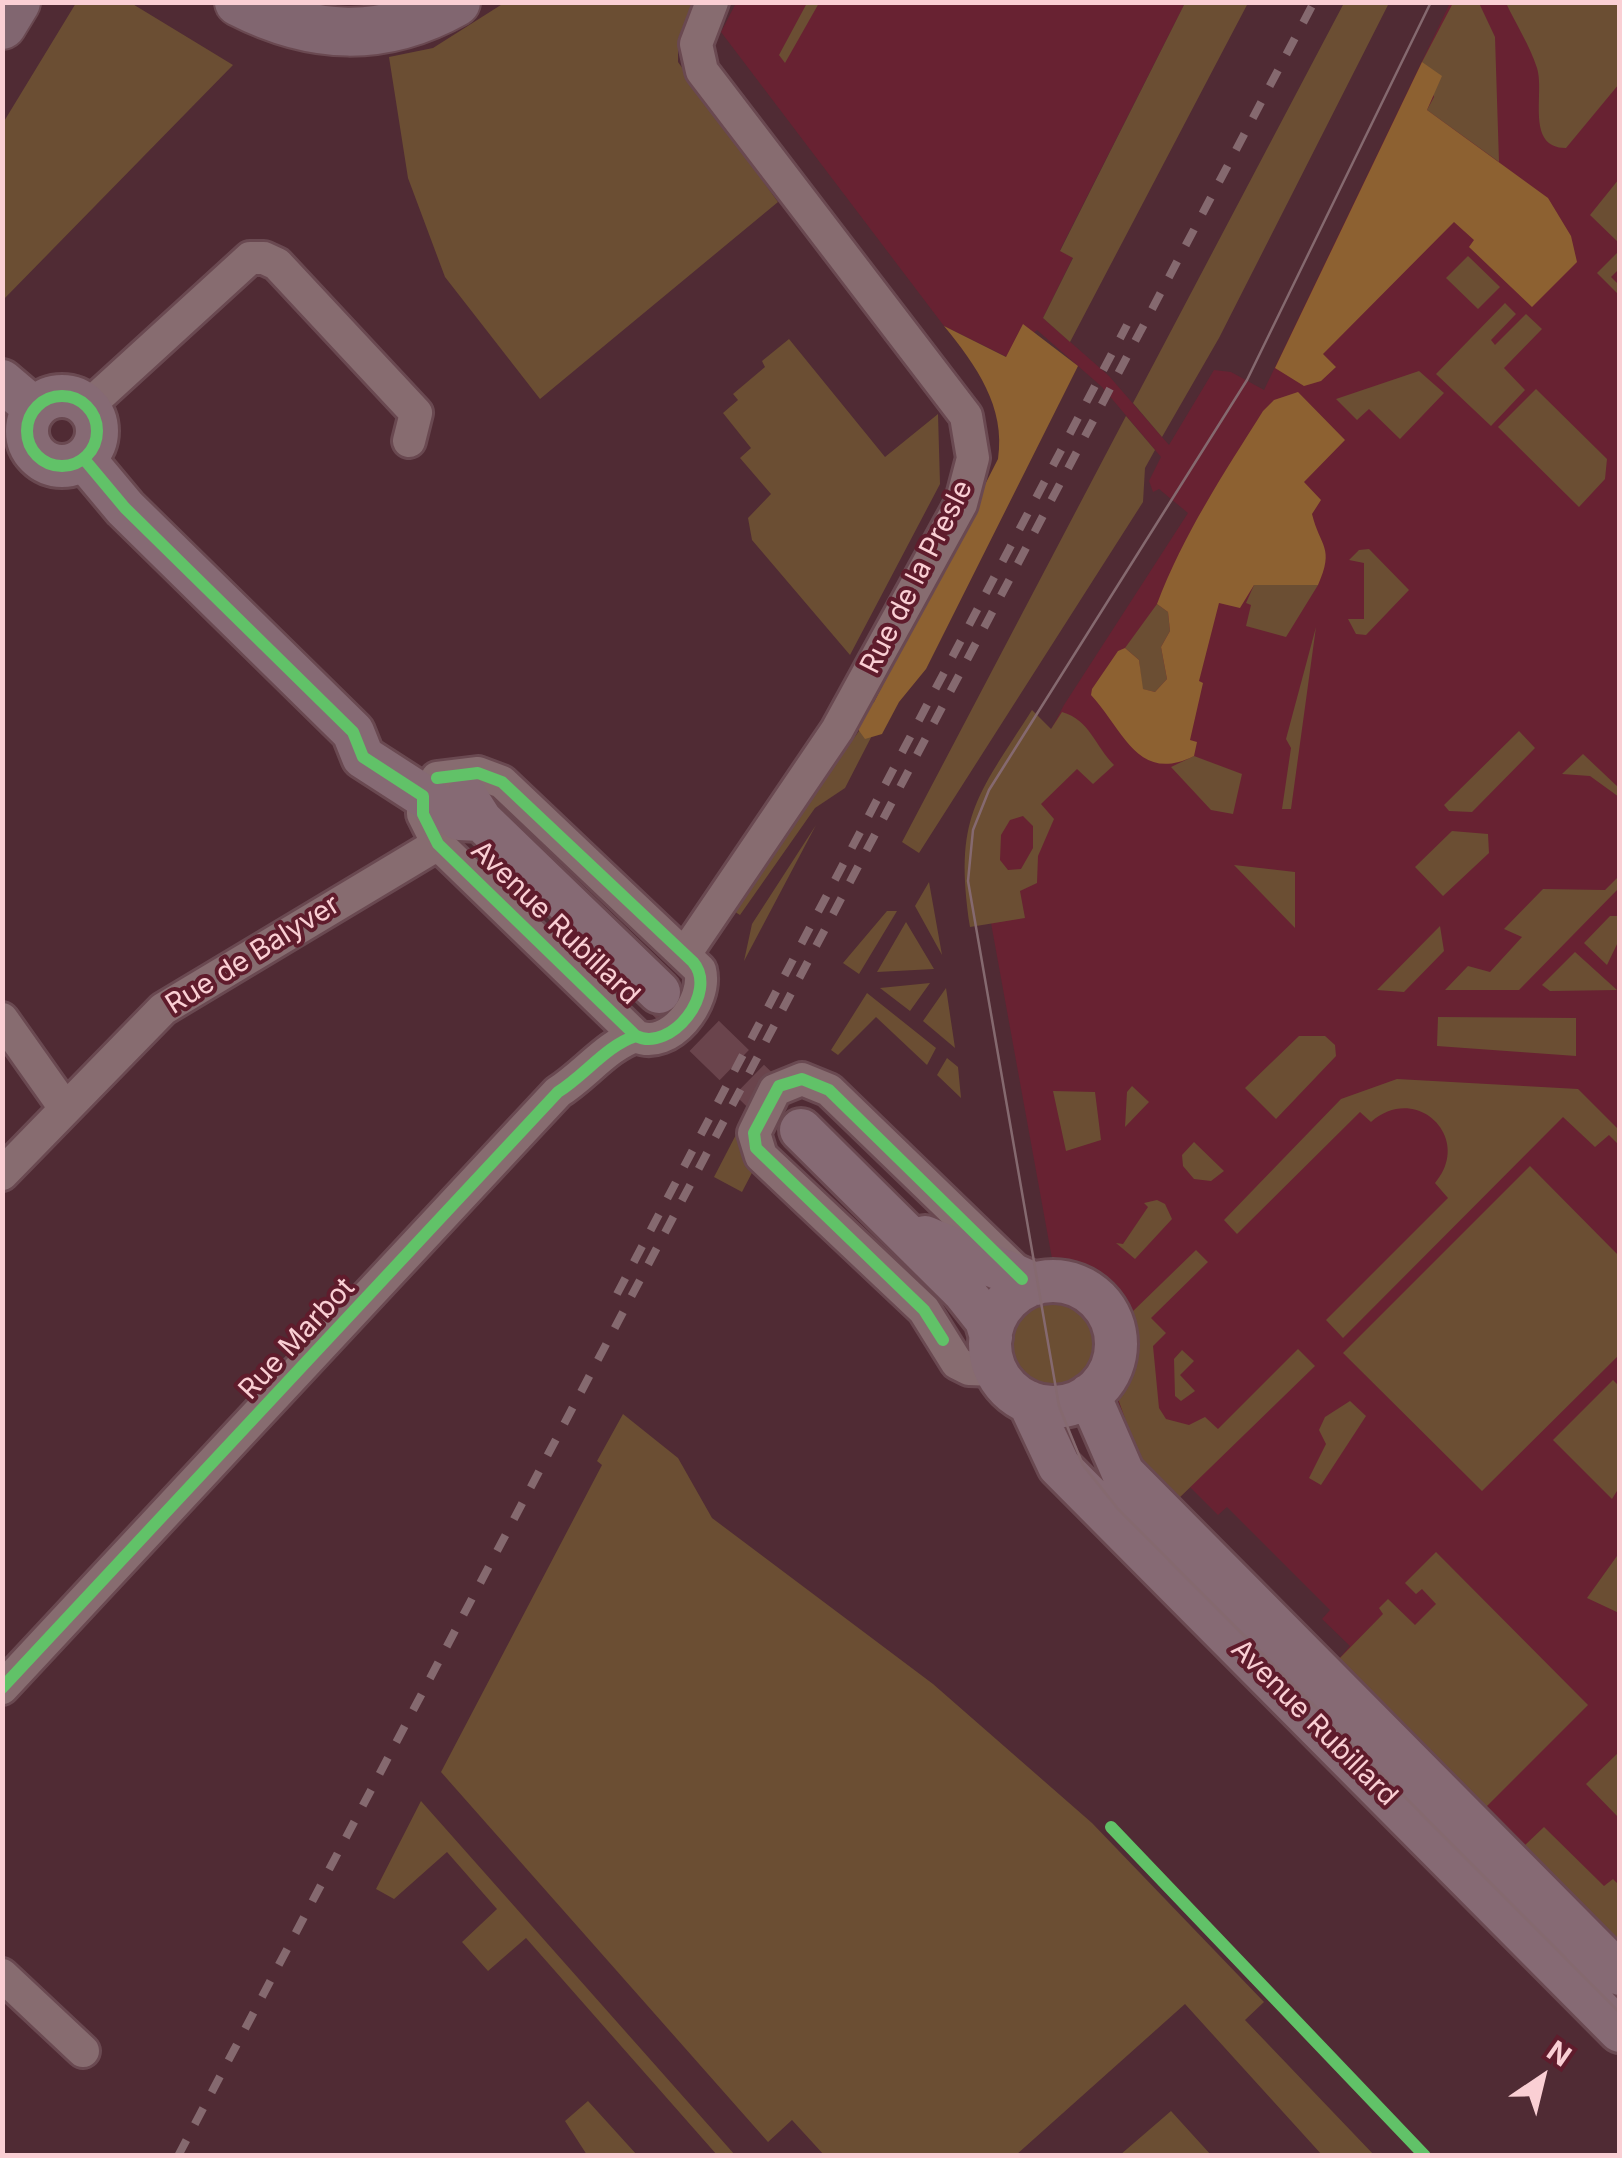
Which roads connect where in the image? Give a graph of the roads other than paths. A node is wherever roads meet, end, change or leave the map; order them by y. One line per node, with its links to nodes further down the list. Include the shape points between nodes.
1 (16, 2): 5 (highway)
2 (239, 2): 3 (highway, via 268,18 326,32 421,22)
3 (456, 2)
4 (712, 2): 13 (street, Rue de la Presle, via 696,44 702,71 966,416 974,458 962,504 837,730)
5 (2, 25)
6 (2, 381): 8 (main road)
7 (87, 407): 8 (main road, via 67,396); 9 (street, via 250,258 264,258 277,264 416,413); 10 (main road, via 97,428)
8 (35, 408): 10 (main road, via 27,430 33,451 51,465)
9 (409, 441)
10 (84, 459): 11 (main road, Avenue Rubillard, via 125,508 353,732 372,733)
11 (430, 787): 12 (street, Avenue Rubillard, via 423,814); 13 (street, via 478,772 502,782); 14 (main road, Avenue Rubillard, via 472,802 481,820)
12 (438, 844): 16 (street, Avenue Rubillard); 17 (street, Rue de Balyver, via 163,1009)
13 (686, 954): 16 (street, Avenue Rubillard, via 702,978 695,1004 666,1037)
14 (659, 992)
15 (2, 1018): 17 (street)
16 (636, 1036): 25 (street, Rue Marbot, via 619,1042 558,1092)
17 (65, 1108): 19 (street, Rue de Balyver)
18 (801, 1130): 20 (main road, Avenue Rubillard)
19 (2, 1174)
20 (886, 1213): 21 (main road, Avenue Rubillard, via 934,1242); 22 (main road, Avenue Rubillard, via 986,1320)
21 (1028, 1281): 22 (main road, via 1008,1299); 22 (street, Avenue Rubillard, via 829,1090 802,1079 775,1090 754,1132 761,1156 924,1310 957,1363 970,1370); 23 (main road, Avenue Rubillard, via 1074,1284 1110,1318 1115,1356)
22 (993, 1353): 24 (main road, Avenue Rubillard, via 1010,1389)
23 (1089, 1395): 24 (main road, via 1058,1406); 26 (main road, Avenue Rubillard, via 1123,1473)
24 (1029, 1402): 28 (main road, Avenue Rubillard, via 1058,1466)
25 (2, 1688)
26 (1620, 1974)
27 (2, 1975): 29 (street)
28 (1620, 2031)
29 (83, 2051)

